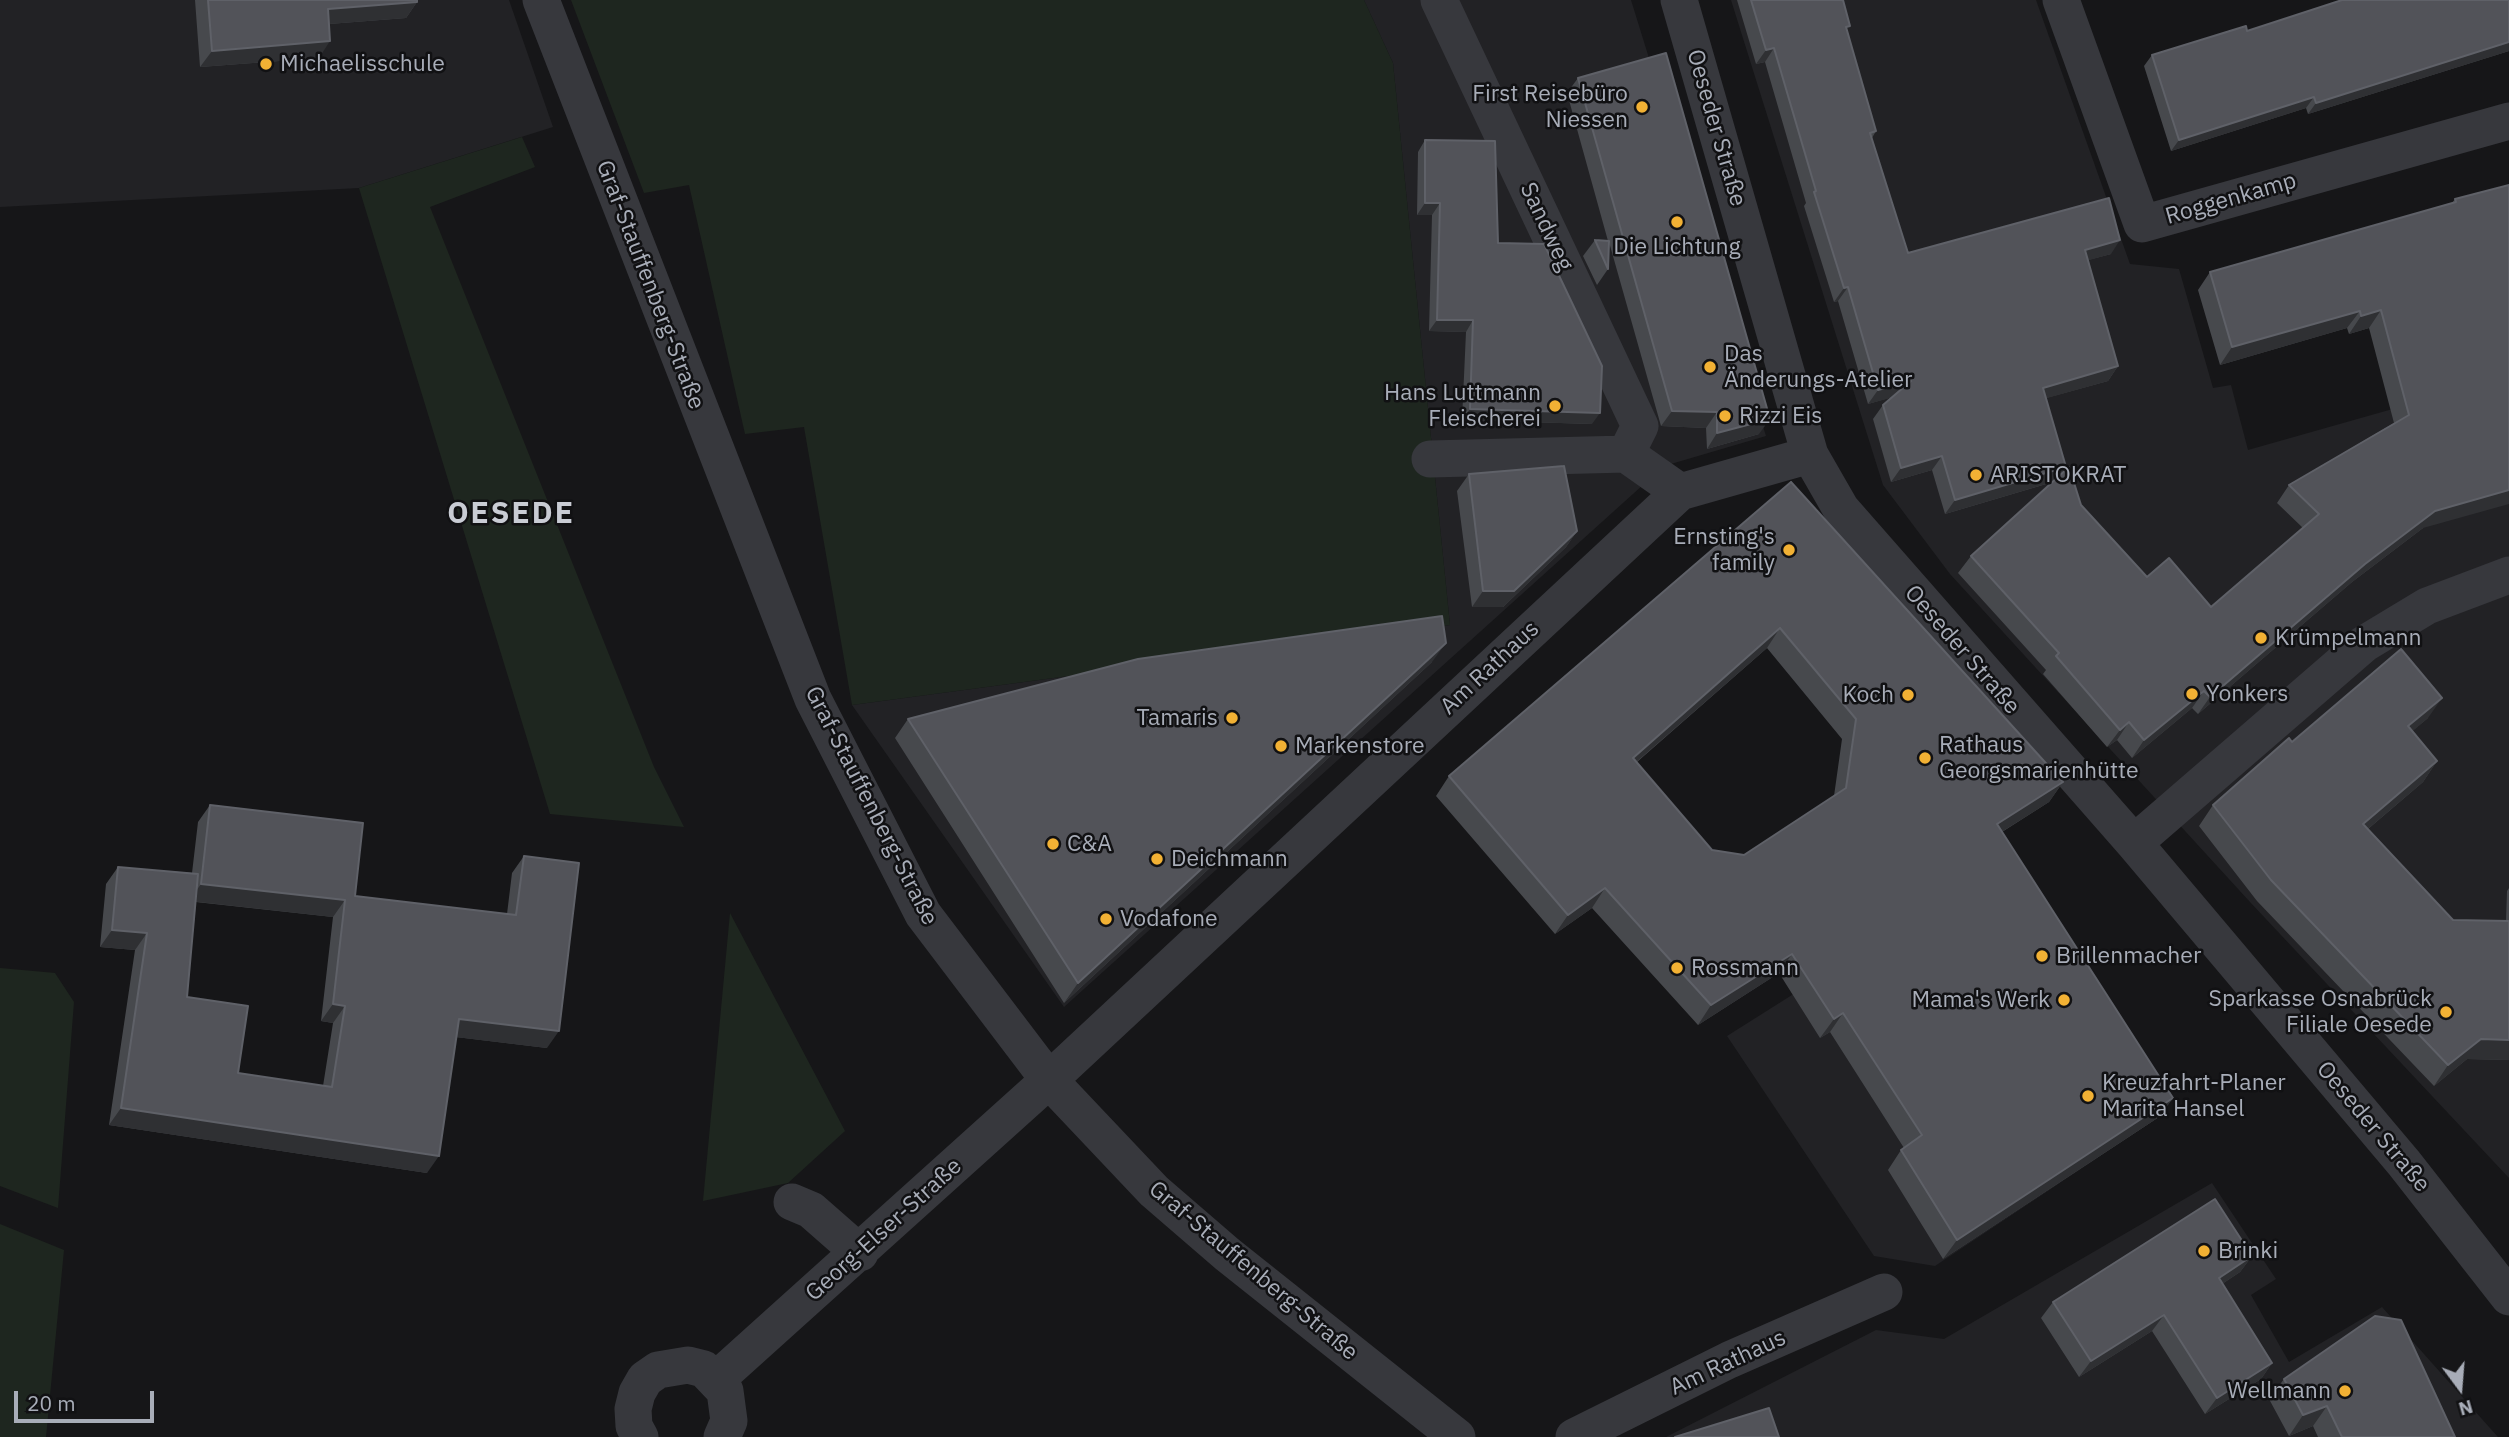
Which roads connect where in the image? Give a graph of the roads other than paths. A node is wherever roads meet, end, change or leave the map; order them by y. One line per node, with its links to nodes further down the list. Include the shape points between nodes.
1 (541, 0): 12 (street, Graf-Stauffenberg-Straße, via 813,699 923,914)
2 (1439, 0): 6 (street, Sandweg, via 1640,426)
3 (1679, 0): 7 (street, Oeseder Straße)
4 (2061, 0): 5 (street, Roggenkamp, via 2142,224)
5 (2509, 121)
6 (1626, 454): 8 (street); 9 (street)
7 (1810, 456): 9 (street, Am Rathaus); 11 (street, Oeseder Straße, via 1841,509 1868,542)
8 (1430, 459)
9 (1680, 492): 12 (street, Am Rathaus)
10 (2509, 575): 11 (street, via 2427,606 2364,645)
11 (2134, 843): 16 (street, Oeseder Straße, via 2404,1163)
12 (1049, 1080): 14 (street, Georg-Elser-Straße); 20 (street, Graf-Stauffenberg-Straße, via 1154,1191)
13 (792, 1202): 14 (street, via 811,1210)
14 (860, 1253): 17 (street, Georg-Elser-Straße)
15 (1884, 1292): 21 (street, Am Rathaus, via 1729,1360)
16 (2509, 1297)
17 (717, 1379): 18 (street, via 688,1364 673,1365 645,1379 633,1409); 19 (street, via 729,1406)
18 (640, 1437)
19 (722, 1437)
20 (1457, 1437)
21 (1574, 1437)

